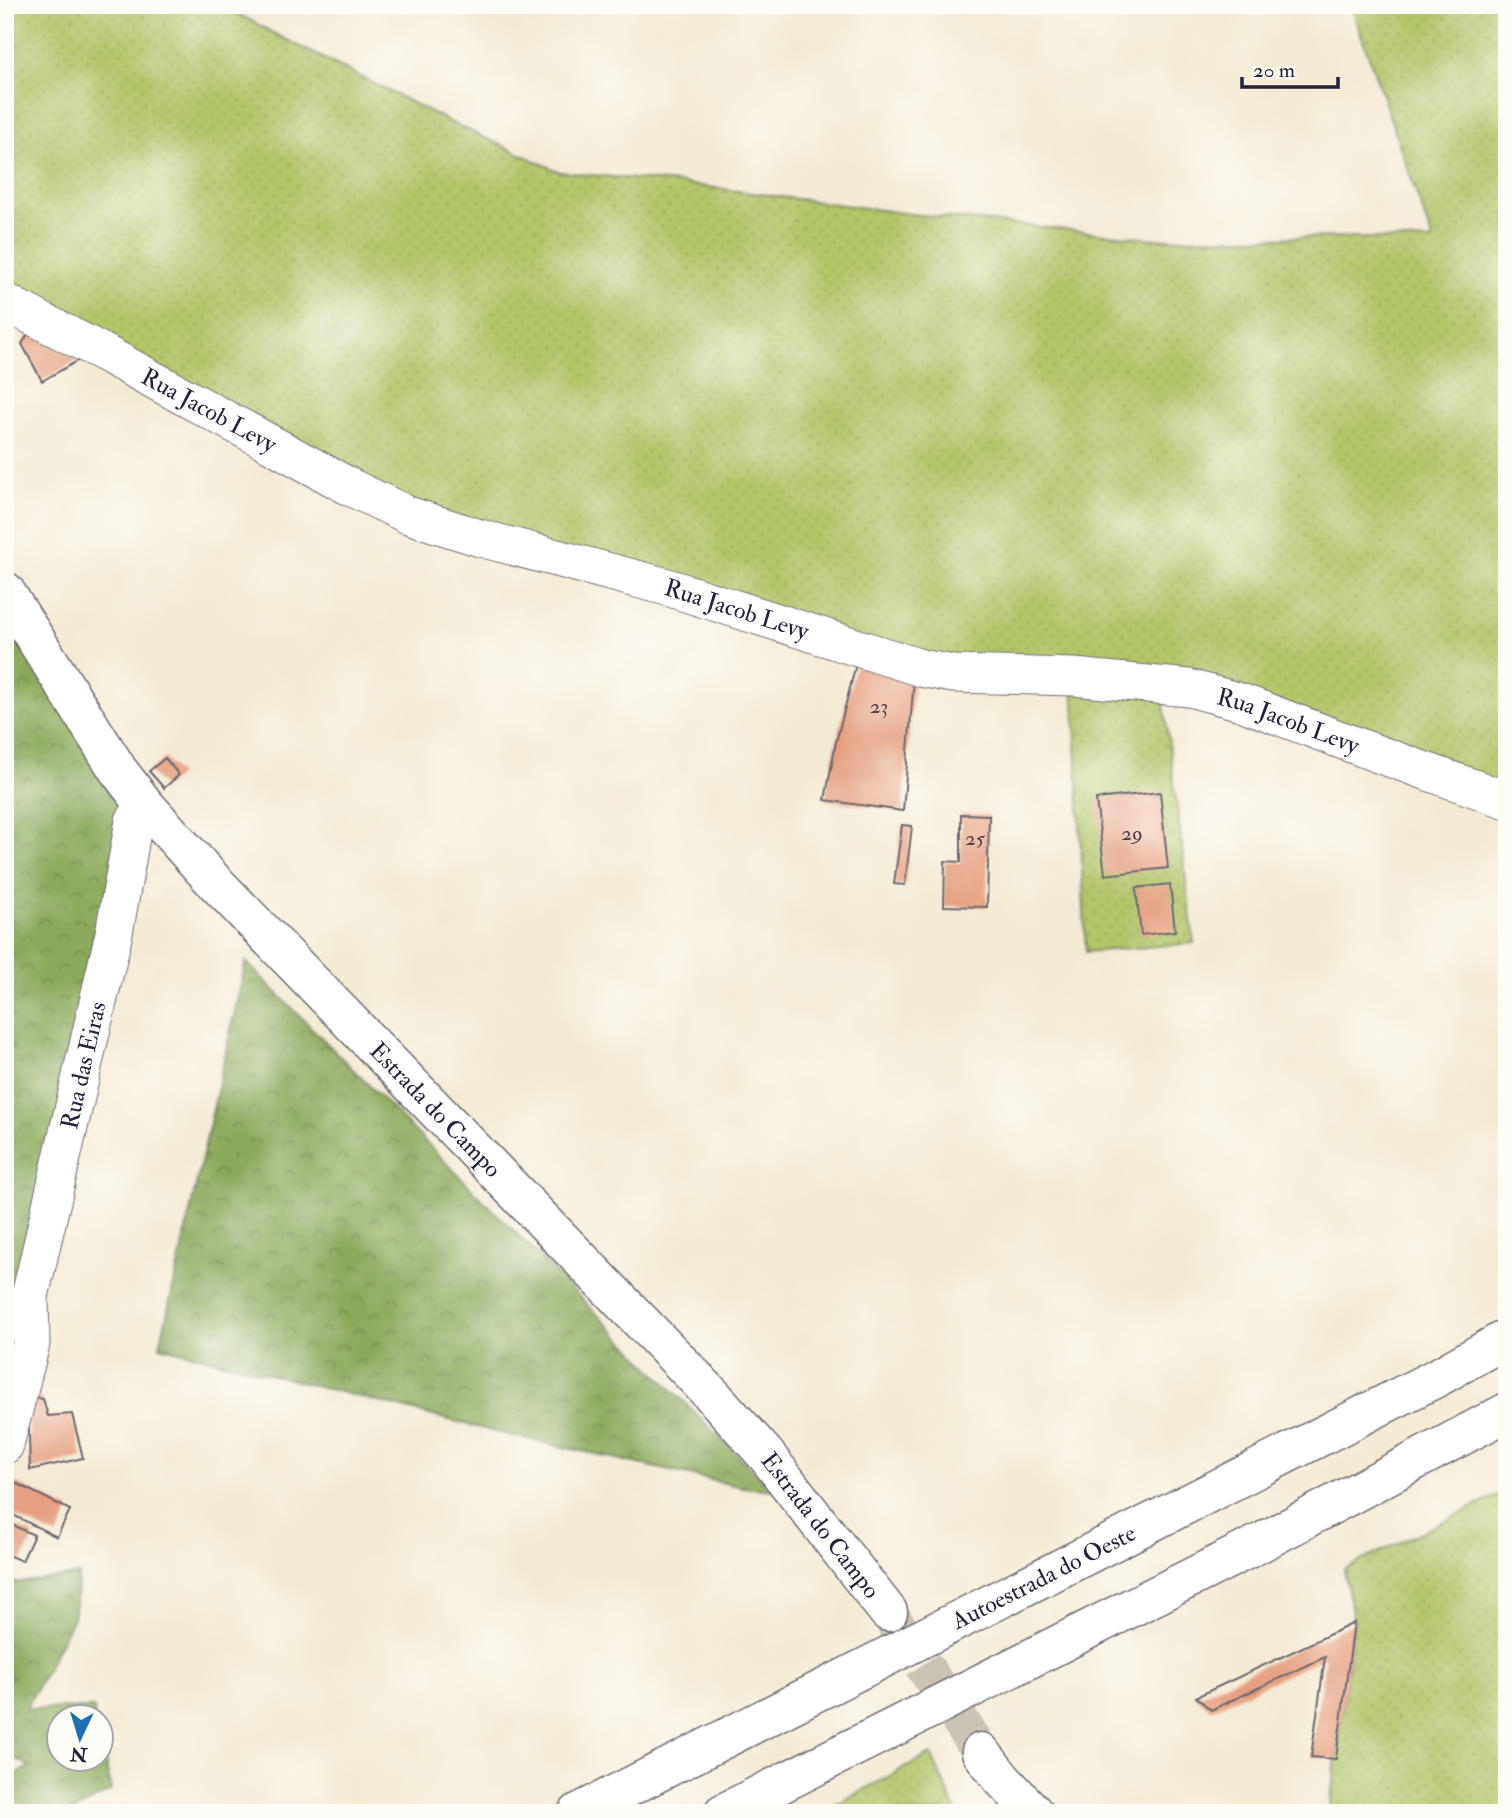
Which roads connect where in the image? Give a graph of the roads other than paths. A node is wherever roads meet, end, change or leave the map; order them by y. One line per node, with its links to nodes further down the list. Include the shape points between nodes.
1 (5, 302): 3 (street, Rua Jacob Levy, via 352,488 432,523 667,587 921,668 953,674 1074,677 1189,688 1241,702)
2 (5, 591): 4 (main road, Estrada do Campo)
3 (1507, 800)
4 (145, 806): 5 (street, Rua das Eiras, via 134,821 114,933); 9 (main road, Estrada do Campo, via 715,1398 766,1455)
5 (18, 1307): 8 (street, Rua das Eiras, via 30,1344)
6 (1507, 1338): 11 (main road, Autoestrada do Oeste)
7 (1507, 1412): 12 (main road, via 1262,1542)
8 (5, 1445)
9 (888, 1612)
10 (981, 1752): 13 (main road)
11 (578, 1813)
12 (723, 1813)
13 (1034, 1813)

